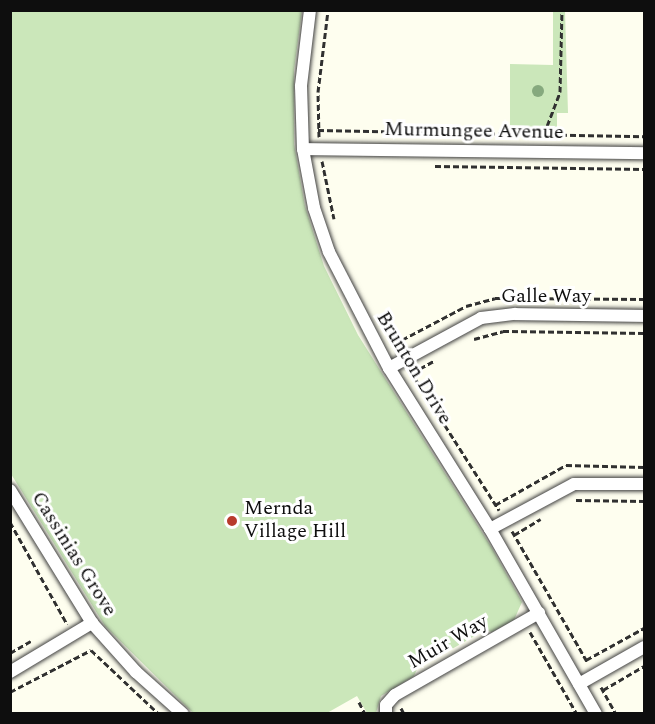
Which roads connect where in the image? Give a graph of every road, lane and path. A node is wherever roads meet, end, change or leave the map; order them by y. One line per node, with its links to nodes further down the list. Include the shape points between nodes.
1 (310, 10): 8 (street, Brunton Drive, via 301,86)
2 (328, 10): 4 (path, via 318,92)
3 (562, 10): 5 (path, via 560,92)
4 (318, 130): 5 (path); 7 (path)
5 (544, 134): 6 (path)
6 (645, 136)
7 (319, 148): 8 (street, Murmungee Avenue); 9 (street, Murmungee Avenue); 10 (path)
8 (303, 149): 21 (street, Brunton Drive, via 314,208 328,252)
9 (645, 153)
10 (323, 164): 11 (path); 14 (path)
11 (334, 165)
12 (430, 166): 13 (path)
13 (645, 169)
14 (336, 230)
15 (645, 316): 20 (street, Galle Way, via 498,315 464,326)
16 (645, 333): 18 (path, via 503,331)
17 (388, 335): 20 (path)
18 (464, 345)
19 (443, 356): 22 (path)
20 (403, 360): 21 (street, Galle Way); 22 (path)
21 (389, 368): 30 (street, Brunton Drive)
22 (412, 373): 28 (path)
23 (645, 484): 28 (street, via 574,484)
24 (10, 489): 34 (street, Cassinias Grove)
25 (574, 500): 26 (path)
26 (645, 501)
27 (544, 517): 31 (path)
28 (506, 519): 30 (street); 31 (path)
29 (10, 522): 36 (path)
30 (490, 529): 32 (street, Brunton Drive)
31 (514, 535): 38 (path)
32 (539, 613): 33 (street, Muir Way); 42 (street, Brunton Drive)
33 (524, 621): 50 (street, Muir Way, via 395,695 386,705); 52 (path)
34 (92, 623): 36 (street); 48 (street, Cassinias Grove, via 136,672)
35 (645, 628): 38 (path)
36 (75, 636): 40 (street)
37 (645, 647): 41 (street)
38 (586, 660): 41 (path)
39 (645, 666): 43 (path)
40 (10, 672)
41 (594, 675): 42 (street); 43 (path)
42 (579, 684): 53 (street, Brunton Drive)
43 (603, 690): 54 (path)
44 (10, 692): 47 (path, via 91,650)
45 (359, 702): 49 (path)
46 (401, 708): 51 (path)
47 (159, 714)
48 (183, 714)
49 (365, 714)
50 (386, 714)
51 (404, 714)
52 (577, 714)
53 (596, 714)
54 (616, 714)

